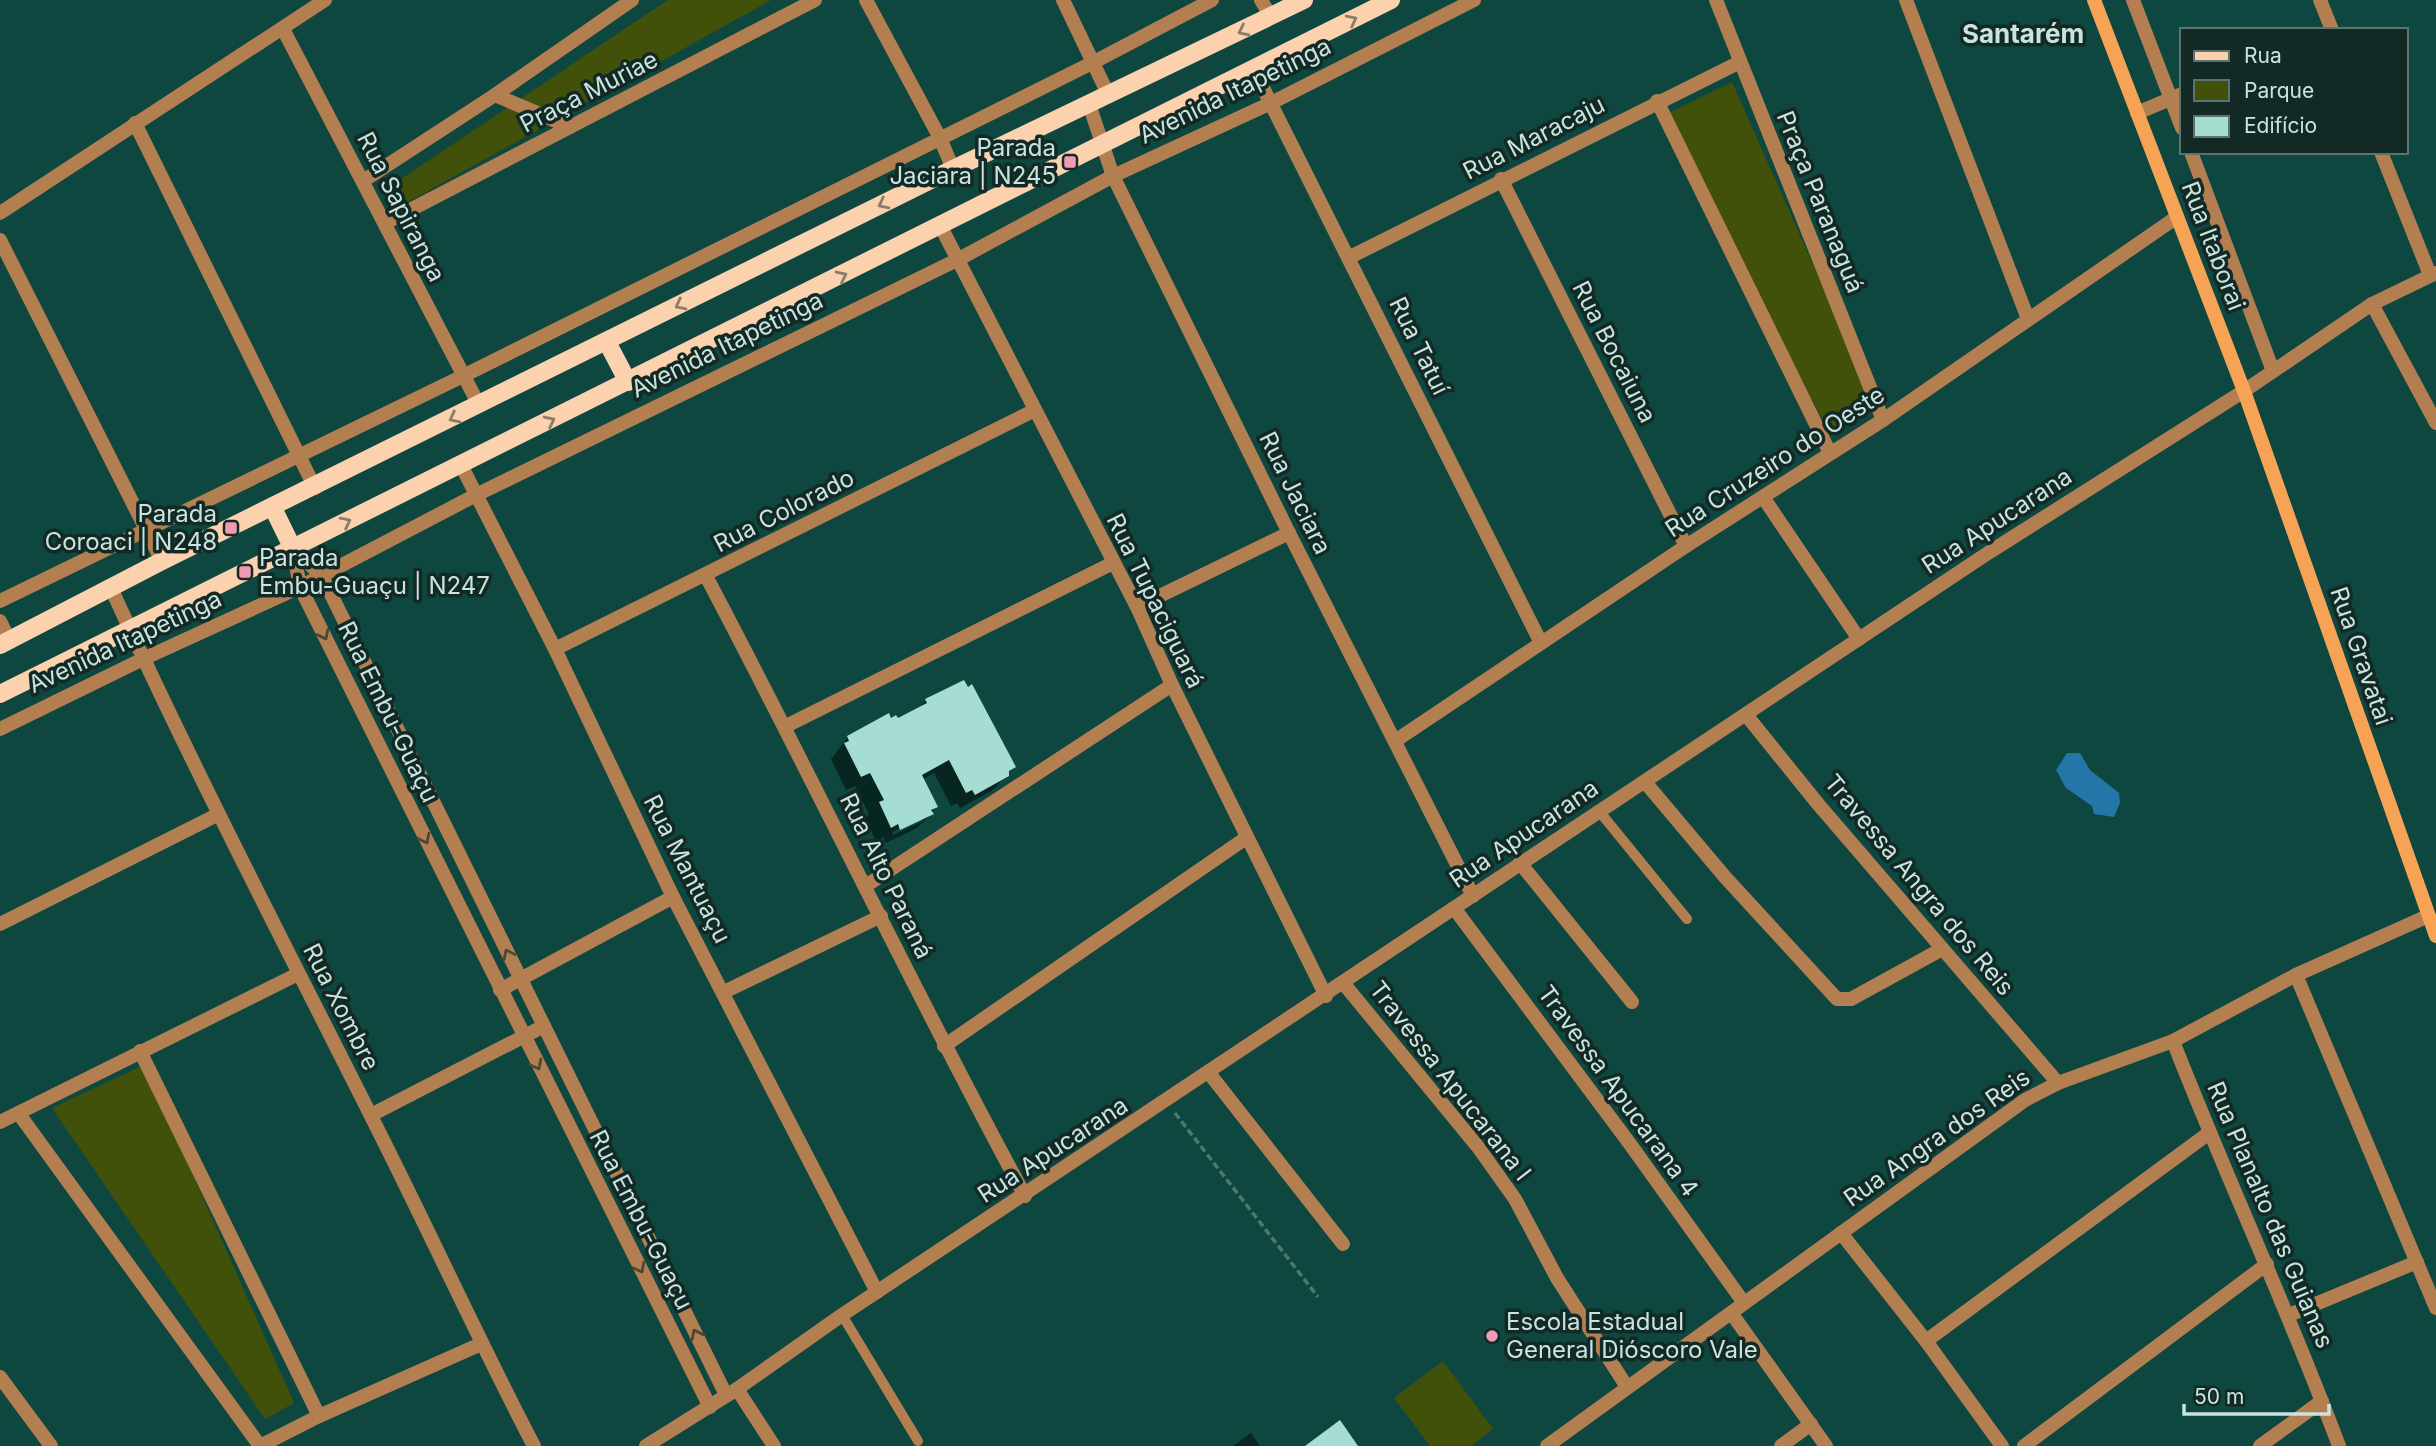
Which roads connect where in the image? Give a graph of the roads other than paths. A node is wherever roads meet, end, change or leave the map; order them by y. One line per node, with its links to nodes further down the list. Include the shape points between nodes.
1 (325, 0): 18 (street)
2 (632, 0): 22 (street, Praça Muriae)
3 (815, 0): 31 (street, Praça Muriae)
4 (866, 0): 32 (street)
5 (1063, 0): 19 (street)
6 (1212, 0): 19 (street)
7 (1261, 0): 16 (street)
8 (1304, 0): 16 (main road, Avenida Itapetinga)
9 (1391, 0): 21 (main road, Avenida Itapetinga, one-way to 9)
10 (1474, 0): 26 (street, Avenida Itapetinga)
11 (1716, 0): 20 (street, Praça Paranaguá)
12 (1906, 0): 49 (street)
13 (2094, 0): 28 (street, Rua Itaborai)
14 (2133, 0): 24 (street)
15 (2320, 0): 17 (street)
16 (1271, 17): 23 (main road, Avenida Itapetinga, one-way to 23)
17 (2330, 28)
18 (283, 29): 30 (street); 39 (street, Rua Sapiranga)
19 (1094, 62): 23 (street); 32 (street)
20 (1740, 62): 25 (street, Rua Maracaju); 57 (street, Praça Paranaguá)
21 (1254, 70): 26 (street, Rua Tatuí); 33 (main road, Avenida Itapetinga)
22 (495, 95): 31 (street); 39 (street, Praça Muriae)
23 (1109, 96): 27 (main road, Avenida Itapetinga)
24 (2177, 97): 28 (street); 29 (street)
25 (1657, 101): 38 (street, Rua Maracaju); 59 (street)
26 (1271, 103): 37 (street, Avenida Itapetinga); 45 (street, Rua Tatuí)
27 (1089, 104): 33 (street, Rua Jaciara); 36 (main road, Avenida Itapetinga)
28 (2137, 113): 41 (street, Rua Itaborai)
29 (2180, 116)
30 (135, 123): 40 (street); 60 (street)
31 (570, 127): 42 (street, Praça Muriae)
32 (940, 138): 36 (street); 52 (street)
33 (1102, 146): 37 (street, Rua Jaciara); 43 (main road, Avenida Itapetinga)
34 (2192, 154): 51 (street)
35 (2382, 154): 47 (street)
36 (953, 169): 50 (main road, Avenida Itapetinga, one-way to 50)
37 (1113, 176): 46 (street, Avenida Itapetinga); 67 (street, Rua Jaciara)
38 (1502, 179): 45 (street, Rua Maracaju); 68 (street, Rua Bocaiuna)
39 (363, 181): 42 (street, Rua Sapiranga)
40 (0, 213)
41 (2177, 216): 49 (street, Rua Cruzeiro do Oeste); 54 (street, Rua Itaborai)
42 (385, 223): 52 (street, Rua Sapiranga)
43 (941, 227): 46 (street, Rua Tupaciguará); 53 (main road, Avenida Itapetinga, one-way to 43)
44 (0, 240): 66 (street)
45 (1350, 257): 82 (street, Rua Tatuí)
46 (957, 260): 56 (street, Rua Tupaciguará); 63 (street, Avenida Itapetinga)
47 (2433, 274): 48 (street, Rua Apucarana)
48 (2372, 304): 51 (street, Rua Apucarana); 58 (street)
49 (2028, 319): 57 (street, Rua Cruzeiro do Oeste)
50 (607, 342): 53 (main road); 55 (main road, Avenida Itapetinga)
51 (2273, 371): 54 (street, Rua Apucarana)
52 (463, 376): 55 (street, Rua Sapiranga); 60 (street)
53 (628, 382): 61 (main road, Avenida Itapetinga, one-way to 53)
54 (2244, 391): 80 (street, Rua Apucarana); 101 (street, Rua Gravatai)
55 (479, 405): 62 (main road, Avenida Itapetinga, one-way to 62)
56 (1033, 411): 71 (street, Rua Tupaciguará); 73 (street, Rua Colorado)
57 (1883, 420): 59 (street, Rua Cruzeiro do Oeste)
58 (2436, 423)
59 (1830, 453): 64 (street, Rua Cruzeiro do Oeste)
60 (300, 454): 62 (street); 66 (street)
61 (461, 464): 63 (street, Rua Mantuaçu); 69 (main road, Avenida Itapetinga, one-way to 61)
62 (314, 488): 65 (main road, Avenida Itapetinga)
63 (476, 495): 72 (street, Avenida Itapetinga); 83 (street, Rua Mantuaçu)
64 (1763, 497): 68 (street, Rua Cruzeiro do Oeste); 80 (street)
65 (273, 508): 69 (main road); 70 (main road, Avenida Itapetinga)
66 (147, 530): 70 (street); 76 (street)
67 (1289, 533): 77 (street); 90 (street, Rua Jaciara)
68 (1686, 546): 82 (street, Rua Cruzeiro do Oeste)
69 (293, 549): 72 (street, Rua Embu-Guaçu); 74 (street, Rua Embu-Guaçu); 79 (main road, Avenida Itapetinga)
70 (162, 561): 75 (main road, Avenida Itapetinga)
71 (1113, 563): 77 (street, Rua Tupaciguará); 88 (street)
72 (322, 576): 74 (street, Avenida Itapetinga); 108 (street, Rua Embu-Guaçu, one-way to 72)
73 (706, 576): 83 (street, Rua Colorado); 88 (street, Rua Alto Paraná)
74 (300, 587): 84 (street, Avenida Itapetinga); 110 (street, Rua Embu-Guaçu, one-way to 110)
75 (111, 588): 79 (street, Rua Xombre); 81 (main road, Avenida Itapetinga)
76 (0, 601)
77 (1137, 607): 85 (street, Rua Tupaciguará)
78 (0, 621): 81 (street)
79 (130, 630): 84 (street, Rua Xombre); 86 (main road, Avenida Itapetinga)
80 (1859, 639): 87 (street, Rua Apucarana)
81 (5, 643)
82 (1541, 643): 90 (street, Rua Cruzeiro do Oeste)
83 (555, 649): 98 (street, Rua Mantuaçu)
84 (143, 659): 89 (street, Avenida Itapetinga); 93 (street, Rua Xombre)
85 (1172, 685): 94 (street, Rua Tupaciguará); 96 (street)
86 (0, 694)
87 (1747, 716): 91 (street, Rua Apucarana); 105 (street, Travessa Angra dos Reis)
88 (786, 726): 96 (street, Rua Alto Paraná)
89 (0, 729)
90 (1395, 741): 97 (street, Rua Jaciara)
91 (1645, 782): 92 (street, Rua Apucarana); 105 (street, via 1833,997 1851,999)
92 (1599, 811): 95 (street, Rua Apucarana); 102 (lane)
93 (217, 815): 103 (street); 106 (street, Rua Xombre)
94 (1246, 838): 112 (street, Rua Tupaciguará); 117 (street)
95 (1520, 863): 97 (street, Rua Apucarana); 113 (street)
96 (867, 885): 100 (street, Rua Alto Paraná)
97 (1473, 896): 99 (street, Rua Apucarana)
98 (673, 897): 108 (street); 111 (street, Rua Mantuaçu)
99 (1454, 908): 109 (street, Rua Apucarana); 131 (street, Travessa Apucarana 4)
100 (881, 916): 111 (street); 117 (street, Rua Alto Paraná)
101 (2428, 916): 104 (street, Rua Gravatai); 107 (street, Rua Angra dos Reis)
102 (1687, 919)
103 (0, 924)
104 (2436, 936)
105 (1942, 949): 120 (street, Travessa Angra dos Reis)
106 (298, 974): 118 (street); 122 (street, Rua Xombre)
107 (2296, 975): 116 (street, Rua Angra dos Reis); 128 (street)
108 (521, 979): 110 (street); 114 (street, Rua Embu-Guaçu)
109 (1344, 984): 112 (street, Rua Apucarana); 139 (street, Travessa Apucarana I, via 1515,1199 1557,1278)
110 (500, 990): 115 (street, Rua Embu-Guaçu)
111 (724, 992): 130 (street, Rua Mantuaçu)
112 (1326, 996): 119 (street, Rua Apucarana)
113 (1632, 1002)
114 (544, 1026): 115 (street); 140 (street, Rua Embu-Guaçu, one-way to 114)
115 (523, 1036): 122 (street); 142 (street, Rua Embu-Guaçu, one-way to 142)
116 (2173, 1041): 120 (street, Rua Angra dos Reis); 124 (street, Rua Planalto das Guianas)
117 (944, 1046): 125 (street, Rua Alto Paraná)
118 (140, 1051): 121 (street); 143 (street)
119 (1209, 1073): 125 (street, Rua Apucarana); 127 (street)
120 (2058, 1083): 126 (street, Rua Angra dos Reis, via 1997,1118)
121 (19, 1114): 123 (street); 147 (street)
122 (371, 1115): 137 (street, Rua Xombre)
123 (0, 1122)
124 (2209, 1133): 129 (street, Rua Planalto das Guianas); 136 (street)
125 (1025, 1196): 130 (street, Rua Apucarana)
126 (1841, 1233): 131 (street, Rua Angra dos Reis); 136 (street)
127 (1343, 1244)
128 (2417, 1262): 132 (street); 135 (street)
129 (2267, 1264): 135 (street, Rua Planalto das Guianas); 155 (street)
130 (877, 1292): 134 (street, Rua Apucarana)
131 (1744, 1303): 133 (street, Rua Angra dos Reis)
132 (2436, 1308)
133 (1732, 1314): 139 (street, Rua Angra dos Reis); 144 (street)
134 (842, 1315): 140 (street, Rua Apucarana); 145 (lane)
135 (2289, 1315): 141 (street, Rua Planalto das Guianas)
136 (1926, 1341): 154 (street)
137 (481, 1344): 143 (street); 148 (street, Rua Xombre)
138 (2, 1384): 146 (street)
139 (1627, 1387): 151 (street, Rua Angra dos Reis)
140 (731, 1392): 142 (street, Rua Apucarana); 150 (street, Rua Embu-Guaçu)
141 (2322, 1401): 156 (street); 157 (street, Rua Planalto das Guianas)
142 (710, 1407): 149 (street, Rua Apucarana)
143 (319, 1416): 147 (street)
144 (1811, 1424): 152 (street); 153 (street)
145 (918, 1441)
146 (51, 1446)
147 (260, 1446)
148 (534, 1446)
149 (646, 1446)
150 (774, 1446)
151 (1547, 1446)
152 (1781, 1446)
153 (1826, 1446)
154 (2002, 1446)
155 (2024, 1446)
156 (2260, 1446)
157 (2339, 1446)

